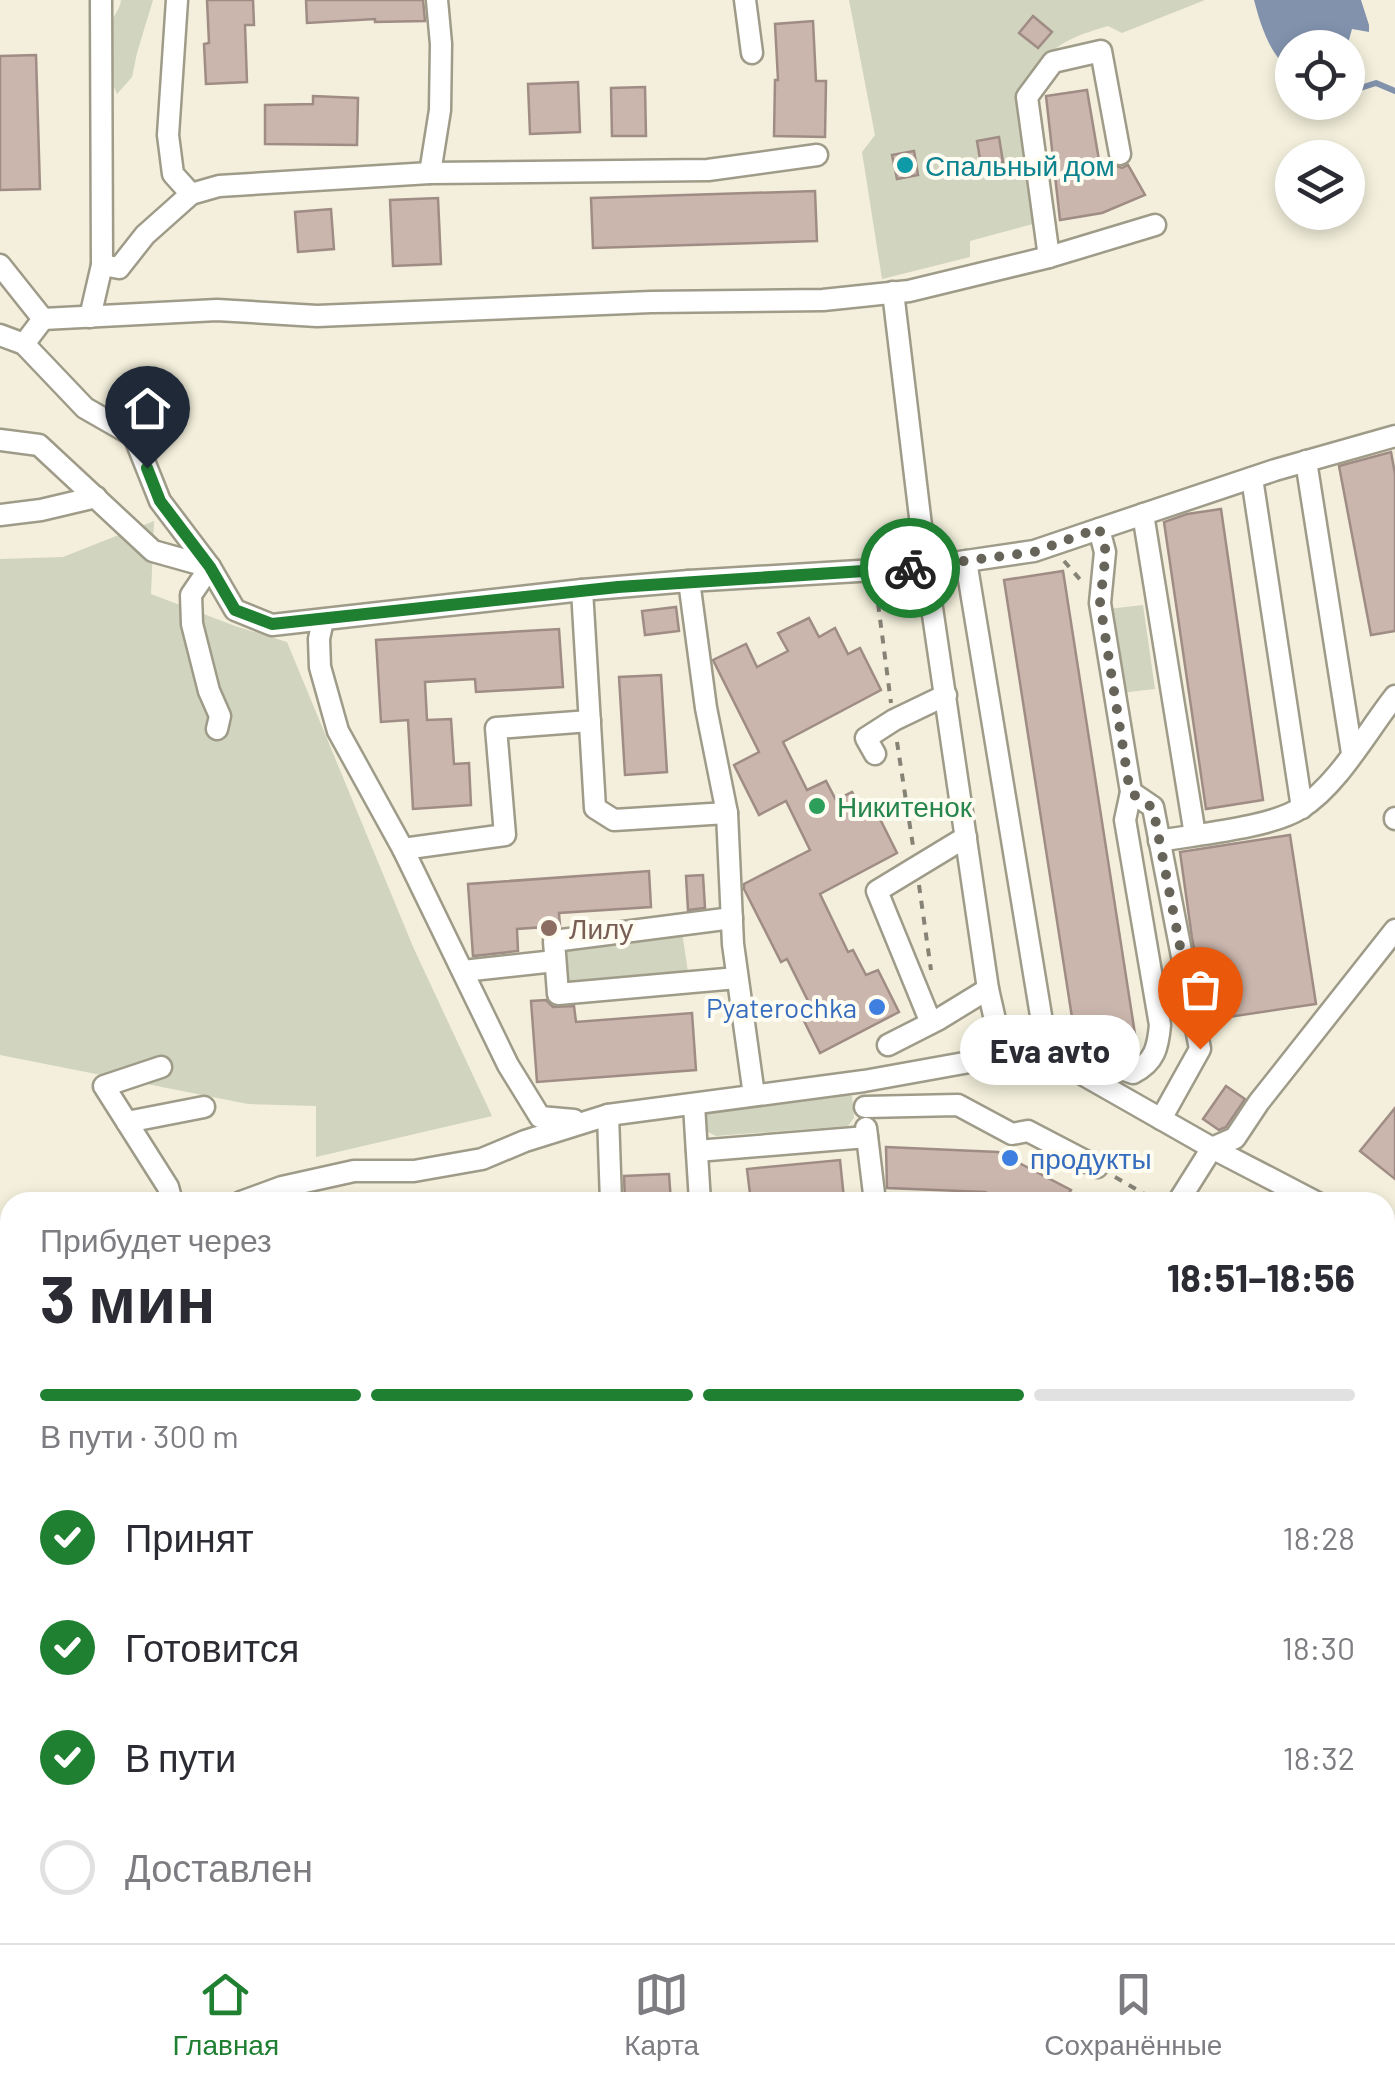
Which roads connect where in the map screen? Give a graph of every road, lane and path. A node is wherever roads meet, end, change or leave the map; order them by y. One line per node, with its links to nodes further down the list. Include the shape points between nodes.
1 (101, 0): 13 (street)
2 (177, 0): 9 (street, via 168,135 173,174)
3 (437, 0): 8 (street, via 440,110)
4 (745, 0): 5 (street)
5 (752, 54)
6 (1120, 154): 11 (street, via 1102,51 1052,62 1027,97)
7 (817, 156): 8 (street, via 708,170)
8 (430, 174): 9 (street, via 218,186)
9 (191, 194): 13 (street, via 119,268)
10 (1155, 225): 11 (street)
11 (1049, 257): 14 (street)
12 (0, 265): 16 (street)
13 (102, 265): 15 (street)
14 (894, 292): 15 (street, via 823,300 317,316 217,310); 30 (street)
15 (90, 316): 16 (street)
16 (43, 318): 18 (street)
17 (0, 335): 18 (street)
18 (24, 344): 29 (street, via 85,408 134,436 160,501)
19 (1395, 436): 21 (street)
20 (0, 440): 23 (street, via 40,445)
21 (1306, 461): 22 (street); 42 (street)
22 (1252, 478): 24 (street); 44 (street)
23 (96, 496): 25 (street); 29 (street, via 153,551)
24 (1143, 514): 26 (street); 46 (street)
25 (0, 515)
26 (1099, 528): 27 (street); 34 (street, via 1106,552)
27 (1051, 546): 28 (street); 34 (path)
28 (966, 561): 30 (street); 61 (street)
29 (210, 567): 35 (street, via 235,610 272,624); 40 (street, via 191,595 192,624 220,716)
30 (926, 567): 31 (street); 36 (street)
31 (874, 569): 32 (street); 38 (path)
32 (689, 581): 33 (street); 45 (street)
33 (582, 590): 35 (street); 39 (street)
34 (1100, 603): 43 (street)
35 (322, 620): 49 (street, via 320,667 338,732)
36 (946, 694): 38 (street); 47 (street)
37 (1395, 696): 42 (street)
38 (894, 720): 41 (street, via 866,738); 50 (path)
39 (590, 721): 45 (street, via 595,808 614,820); 49 (street, via 496,728 505,835)
40 (217, 729)
41 (875, 754)
42 (1352, 754): 44 (street)
43 (1130, 792): 48 (street, via 1153,808); 62 (street, via 1126,820 1160,1025 1158,1049 1133,1073)
44 (1302, 808): 46 (street, via 1278,820)
45 (726, 812): 51 (street)
46 (1194, 835): 48 (street)
47 (966, 837): 50 (street); 57 (street)
48 (1159, 842): 70 (street, via 1200,1049)
49 (403, 849): 54 (street)
50 (916, 867): 56 (path); 58 (street, via 877,891)
51 (732, 918): 53 (street, via 554,942); 55 (street)
52 (1395, 930): 74 (street, via 1235,1138)
53 (556, 960): 54 (street); 55 (street, via 558,994)
54 (463, 971): 71 (street, via 540,1116)
55 (737, 978): 65 (street)
56 (933, 981)
57 (988, 989): 58 (street); 60 (street, via 998,1033)
58 (931, 1023): 59 (street)
59 (888, 1044)
60 (1014, 1054): 61 (street); 64 (street)
61 (1048, 1058): 70 (street)
62 (1100, 1062)
63 (161, 1068): 72 (street, via 104,1086)
64 (864, 1081): 65 (street); 68 (street)
65 (754, 1095): 66 (street)
66 (694, 1105): 69 (street); 75 (street)
67 (204, 1107): 72 (street)
68 (865, 1107): 73 (street); 76 (street, via 958,1105 1012,1134 1028,1130)
69 (608, 1115): 71 (street); 79 (street)
70 (1161, 1118): 74 (street)
71 (582, 1121): 78 (street, via 482,1159 414,1172 354,1171)
72 (127, 1122): 77 (street)
73 (867, 1137): 75 (street); 81 (street)
74 (1212, 1148): 83 (street); 84 (street)
75 (697, 1150): 80 (street)
76 (1097, 1166): 82 (path)
77 (169, 1192)
78 (268, 1192)
79 (611, 1192)
80 (699, 1192)
81 (874, 1192)
82 (1141, 1192)
83 (1184, 1192)
84 (1297, 1192)

